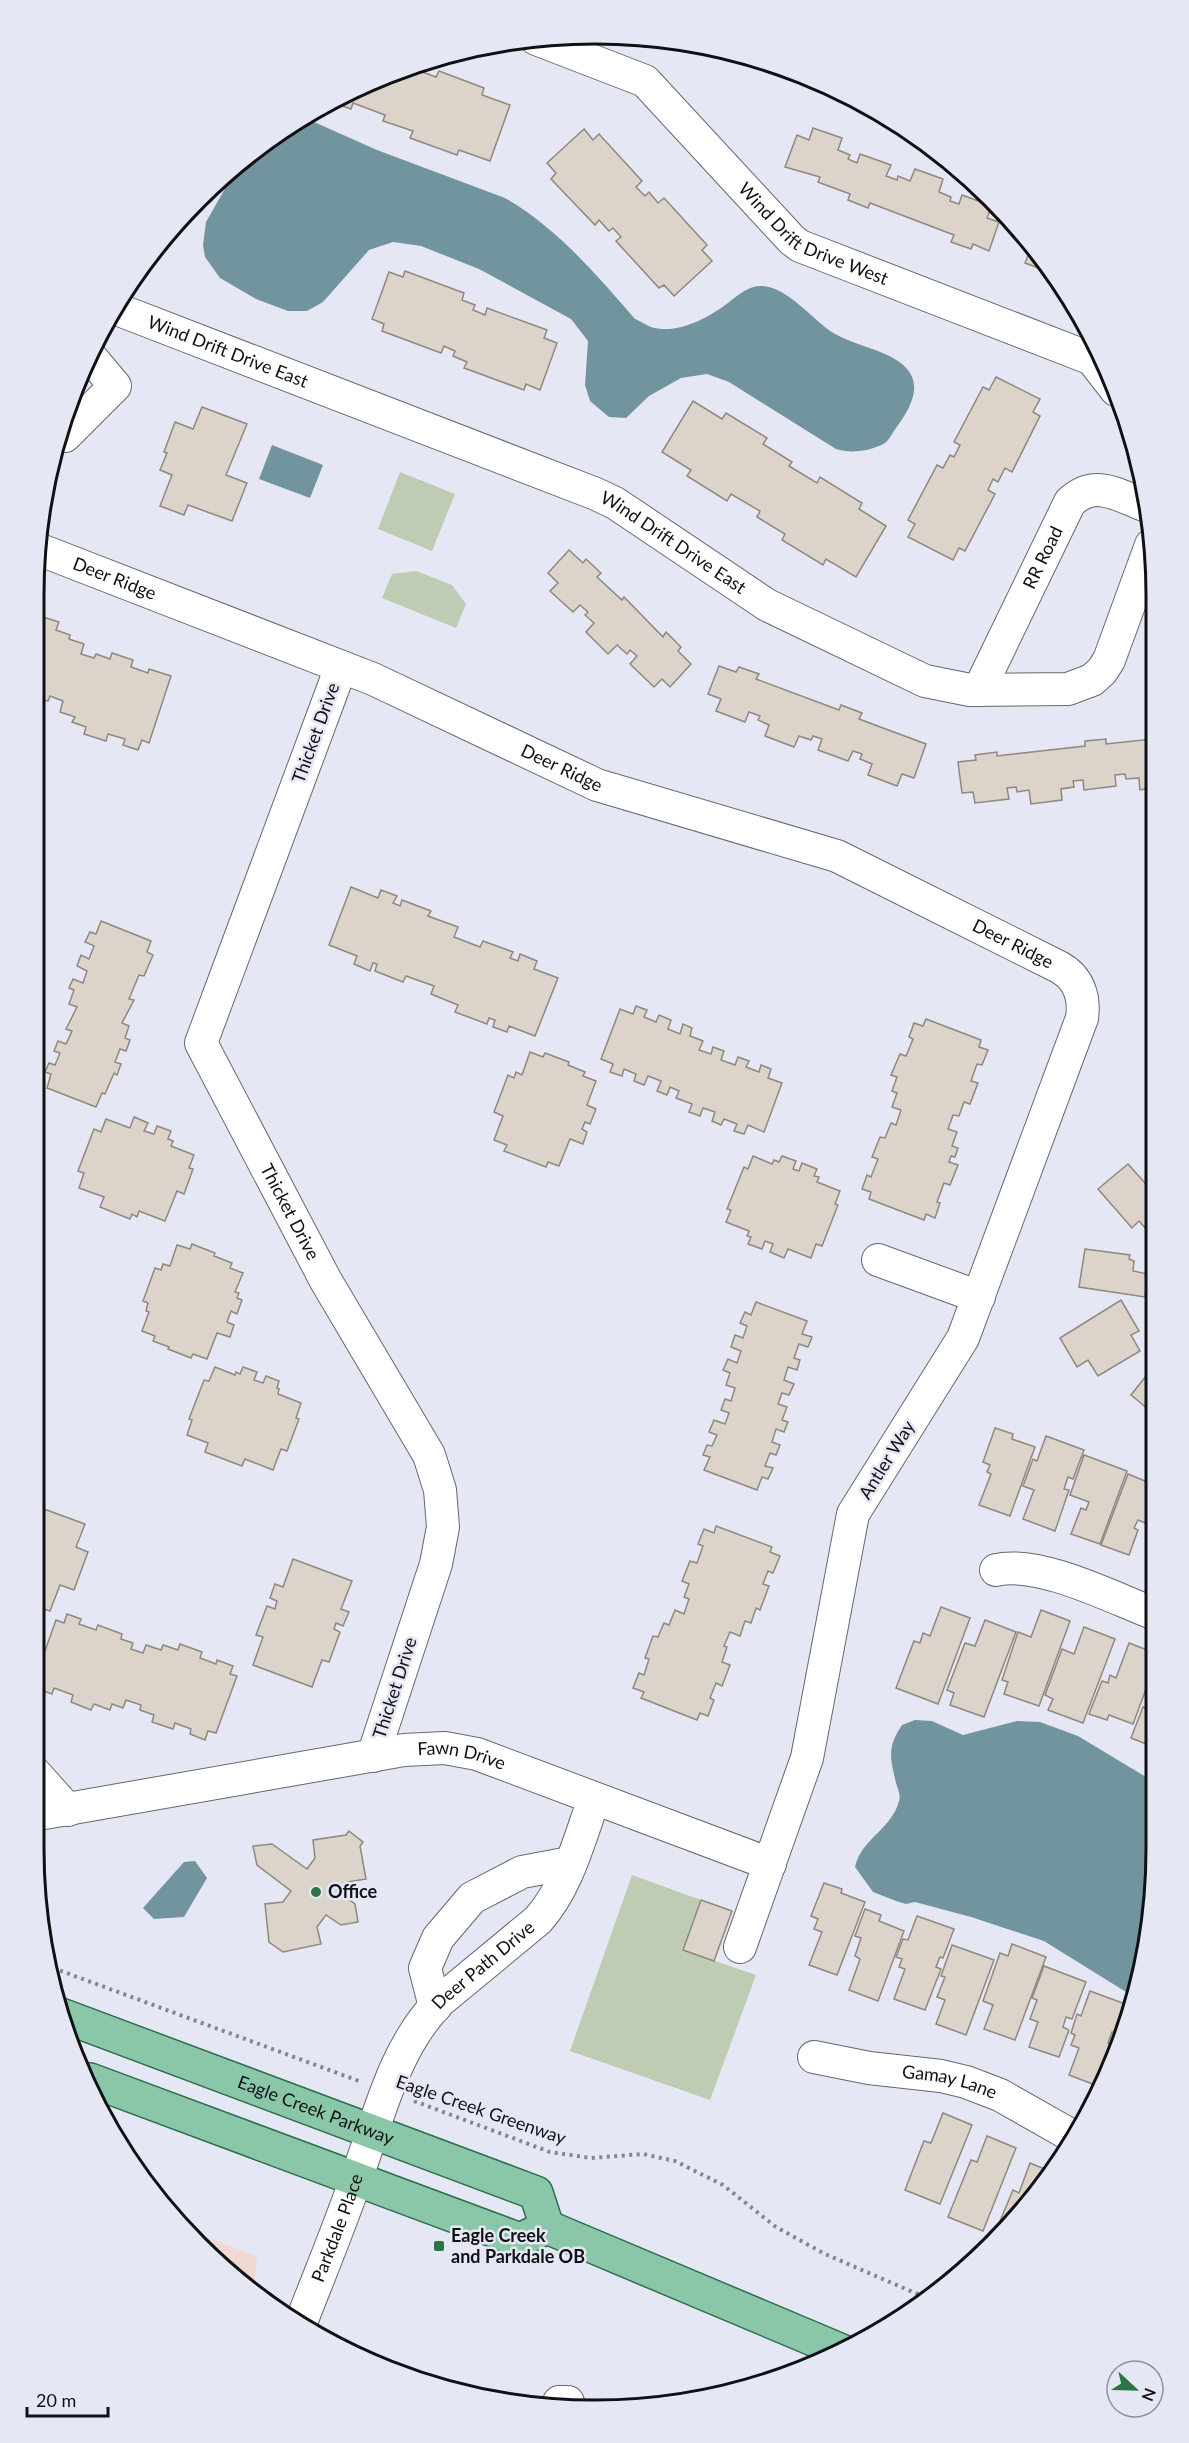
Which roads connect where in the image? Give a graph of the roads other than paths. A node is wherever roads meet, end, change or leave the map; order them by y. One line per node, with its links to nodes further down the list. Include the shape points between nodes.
1 (553, 45): 3 (street, Wind Drift Drive West, via 645,81 800,246)
2 (122, 311): 10 (street, Wind Drift Drive East, via 596,494 767,606 918,679 956,689)
3 (1094, 361)
4 (95, 362): 5 (street, via 115,386)
5 (68, 432)
6 (1138, 503): 10 (street, RR Road, via 1097,489 1083,491 1070,502)
7 (46, 552): 9 (street, Deer Ridge)
8 (1144, 563): 10 (street, Wind Drift Drive East, via 1102,671 1068,689)
9 (341, 667): 11 (street, Deer Ridge, via 597,785 837,856 1065,970); 16 (street, Thicket Drive, via 201,1043 326,1281 429,1455 440,1490 443,1527 436,1564)
10 (979, 690)
11 (1080, 991): 13 (street, Antler Way, via 1084,1003 1082,1018)
12 (878, 1260): 13 (street)
13 (979, 1297): 22 (street, Antler Way, via 963,1338 853,1514 807,1758)
14 (996, 1570): 15 (street, via 1051,1575)
15 (1146, 1611)
16 (373, 1756): 18 (street, Fawn Drive, via 420,1748 477,1754); 19 (street, Fawn Drive)
17 (44, 1783): 19 (street)
18 (594, 1798): 21 (street, Deer Path Drive); 22 (street, Fawn Drive)
19 (68, 1810): 20 (street, Fawn Drive)
20 (44, 1813)
21 (570, 1863): 24 (street, Deer Path Drive, via 555,1898 538,1920); 24 (street, via 522,1872 472,1898 438,1938 425,1968)
22 (770, 1864): 23 (street, Antler Way)
23 (740, 1947)
24 (435, 2007): 28 (street, Deer Path Drive, via 408,2042)
25 (71, 2019): 28 (main road, Eagle Creek Parkway)
26 (814, 2057): 29 (street, Gamay Lane, via 966,2082 1000,2095)
27 (95, 2082): 30 (main road)
28 (373, 2132): 30 (street, Parkdale Place); 31 (main road, Eagle Creek Parkway, via 536,2193)
29 (1067, 2133)
30 (356, 2179): 31 (main road, via 520,2240); 32 (street, Parkdale Place)
31 (547, 2227): 33 (main road)
32 (303, 2316)
33 (830, 2347)

